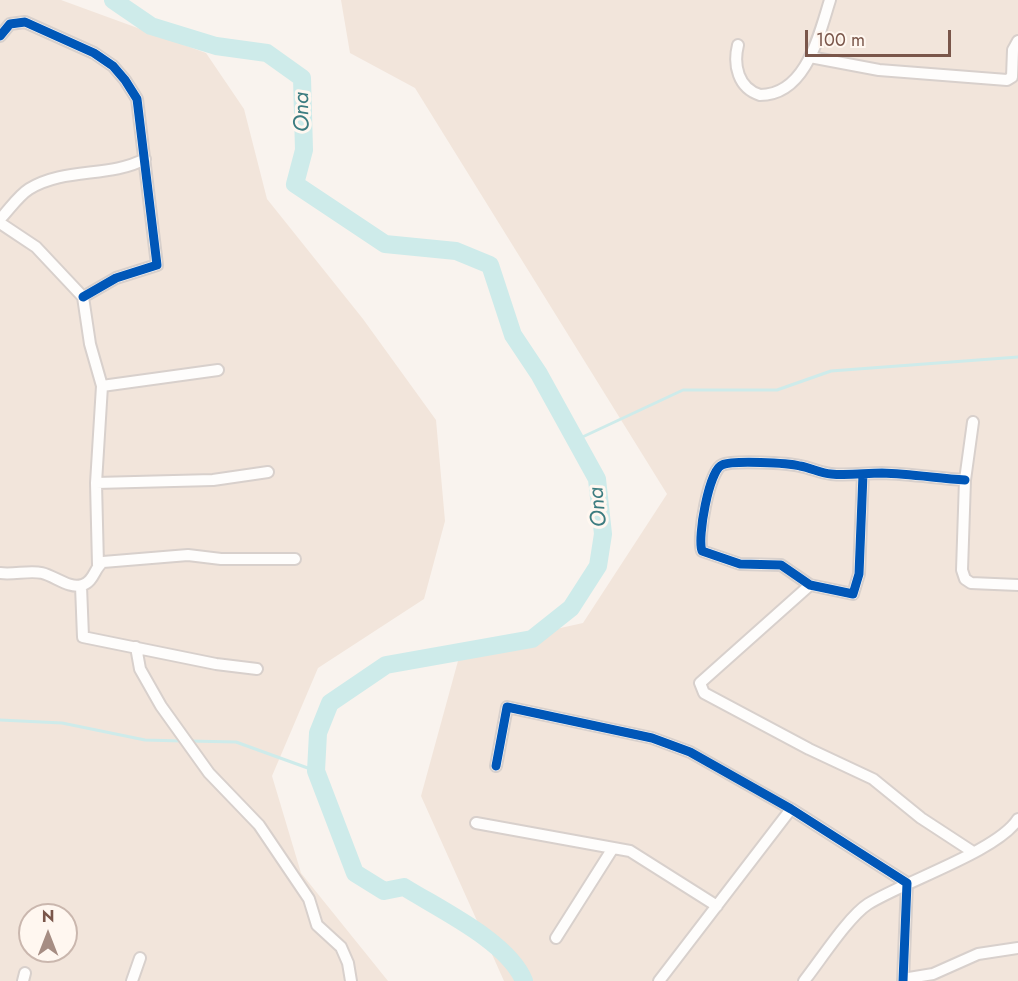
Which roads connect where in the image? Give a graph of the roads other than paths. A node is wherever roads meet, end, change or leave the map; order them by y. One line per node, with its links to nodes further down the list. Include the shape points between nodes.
1 (830, 0): 5 (street)
2 (0, 36): 6 (street, via 10,24 25,22 94,53 112,66 136,99)
3 (1018, 41): 5 (street, via 1013,50 1012,77 1007,80 888,71)
4 (738, 45): 5 (street, via 738,74 749,89 760,95 791,83)
5 (810, 57)
6 (145, 159): 7 (street, via 128,169 68,174 28,190); 8 (street, via 157,265 116,278)
7 (0, 221): 8 (street, via 36,247)
8 (83, 297): 10 (street)
9 (218, 370): 10 (street)
10 (102, 386): 15 (street)
11 (974, 422): 14 (street)
12 (268, 472): 15 (street, via 213,480)
13 (863, 474): 14 (street); 19 (street, via 859,574 853,594); 19 (street, via 830,474 799,465 764,463 722,465 716,470 700,534 702,551 740,564 781,565)
14 (965, 480): 20 (street, via 960,551 965,579 971,583)
15 (96, 483): 17 (street)
16 (295, 559): 17 (street, via 188,555 103,561)
17 (98, 565): 21 (street, via 90,581)
18 (0, 573): 21 (street, via 42,573)
19 (810, 585): 29 (street, via 700,683 704,693 873,779 921,818)
20 (1018, 585)
21 (81, 586): 22 (street, via 83,637)
22 (136, 647): 23 (street); 37 (street, via 140,669 161,706 209,773 259,825 309,898 317,926 341,947)
23 (257, 669)
24 (496, 766): 25 (street, via 507,707 651,738 690,752)
25 (791, 809): 30 (street); 31 (street)
26 (1018, 819): 29 (street, via 1013,827)
27 (476, 823): 28 (street)
28 (613, 848): 31 (street, via 630,851); 32 (street)
29 (973, 852): 30 (street)
30 (907, 883): 35 (street); 39 (street, via 866,905)
31 (717, 906): 38 (street)
32 (556, 938)
33 (1018, 948): 35 (street, via 978,954 933,974)
34 (140, 958): 36 (street)
35 (903, 980)
36 (132, 981)
37 (351, 981)
38 (660, 981)
39 (804, 981)

